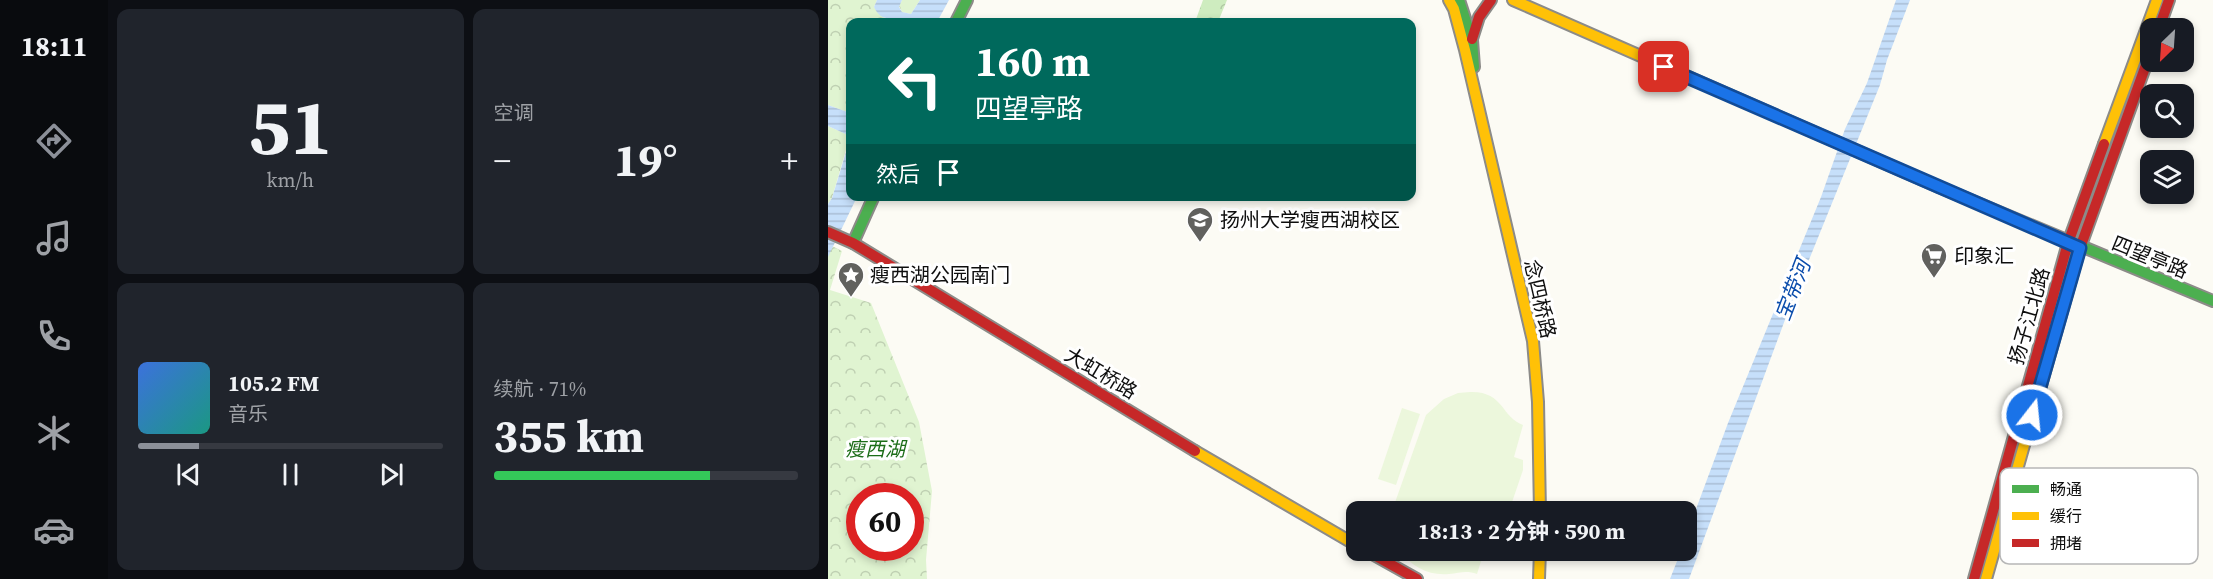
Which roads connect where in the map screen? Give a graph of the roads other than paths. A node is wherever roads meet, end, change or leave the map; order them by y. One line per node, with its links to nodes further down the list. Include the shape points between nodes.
1 (967, 0): 8 (street)
2 (1449, 0): 12 (street, 念四桥路)
3 (1459, 0): 10 (street, 念四桥路)
4 (1491, 0): 10 (street, via 1479,17)
5 (1513, 0): 16 (street, 四望亭路)
6 (2157, 0): 16 (street, 扬子江北路)
7 (2169, 0): 9 (street)
8 (958, 18)
9 (2163, 18)
10 (1472, 40): 12 (street, 念四桥路)
11 (2143, 72): 17 (street, 扬子江北路)
12 (1476, 97): 22 (street, 念四桥路, via 1533,341)
13 (871, 201): 15 (street)
14 (828, 232): 15 (street, 大虹桥路)
15 (848, 241): 24 (street, 大虹桥路)
16 (2068, 243): 17 (street, 四望亭路); 19 (street, 扬子江北路)
17 (2080, 248): 18 (street, 四望亭路); 20 (street, 扬子江北路)
18 (2213, 301)
19 (2005, 468)
20 (2018, 468)
21 (2000, 486): 29 (street, 扬子江北路)
22 (1540, 501)
23 (2000, 530): 30 (street, 扬子江北路)
24 (1346, 539)
25 (1385, 561): 27 (street)
26 (1540, 561): 28 (street)
27 (1417, 579)
28 (1539, 579)
29 (1974, 579)
30 (1986, 579)

